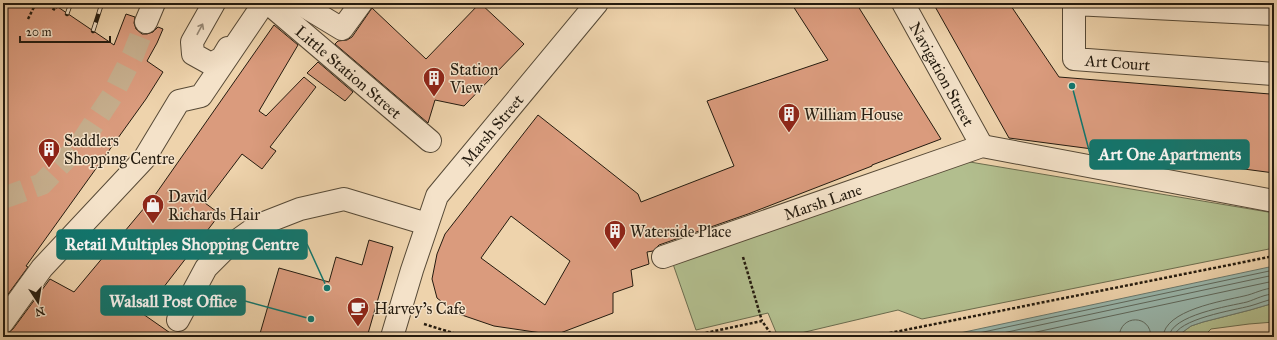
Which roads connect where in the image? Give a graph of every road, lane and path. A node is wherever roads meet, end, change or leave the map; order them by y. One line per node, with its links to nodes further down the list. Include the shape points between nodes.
1 (36, 3): 13 (path)
2 (44, 3): 3 (path, via 55,10)
3 (58, 3)
4 (214, 3): 5 (street, one-way to 4, via 222,58 211,64 193,54 192,42)
5 (253, 3)
6 (264, 3): 25 (street, via 201,96 179,101 144,159 42,268)
7 (268, 3): 15 (street, Little Station Street)
8 (299, 3): 9 (street, via 342,28)
9 (361, 3)
10 (597, 3): 18 (street, Marsh Street, via 437,196)
11 (903, 3): 16 (street, Navigation Street)
12 (1274, 14): 14 (street, Art Court, via 1074,4 1074,60)
13 (28, 19)
14 (1274, 74)
15 (430, 141)
16 (982, 146): 17 (street); 19 (street, Marsh Lane)
17 (1274, 201)
18 (427, 224): 22 (street, Marsh Street); 23 (street, via 344,199 300,208 259,224 224,250 206,268)
19 (735, 232): 21 (street, Marsh Lane); 24 (path)
20 (1274, 256): 30 (path)
21 (663, 257)
22 (398, 316): 26 (street, Marsh Street); 27 (path)
23 (178, 320)
24 (762, 321): 28 (path); 29 (path)
25 (3, 322)
26 (392, 337)
27 (466, 337)
28 (686, 337)
29 (773, 337)
30 (870, 337)

